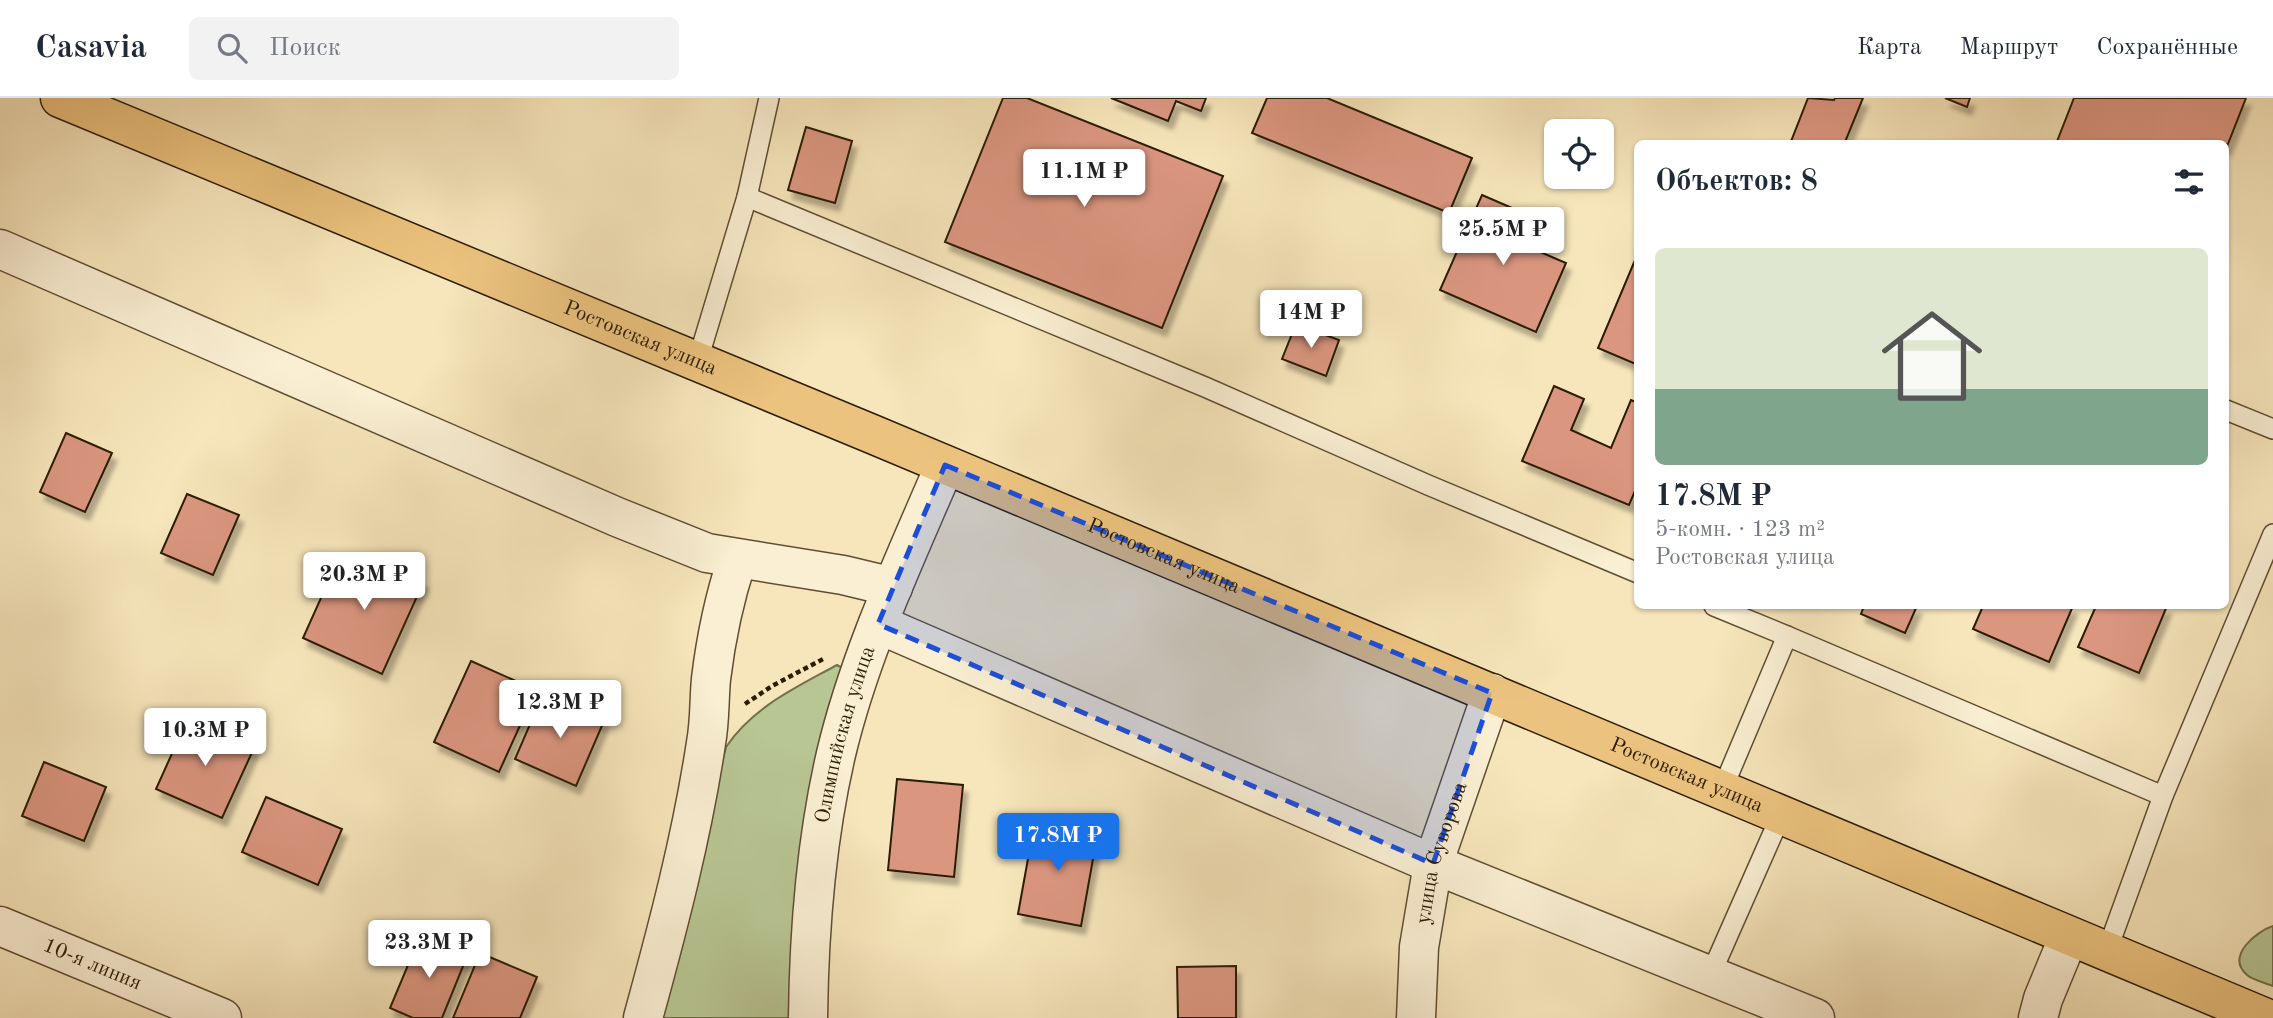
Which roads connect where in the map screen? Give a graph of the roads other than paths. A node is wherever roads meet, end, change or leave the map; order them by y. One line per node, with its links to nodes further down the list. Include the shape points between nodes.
1 (60, 98): 5 (main road, Ростовская улица)
2 (769, 98): 3 (lane)
3 (747, 197): 5 (lane); 11 (lane)
4 (0, 249): 10 (street, via 617,517 706,553)
5 (697, 363): 8 (main road, Ростовская улица)
6 (2229, 411): 7 (lane)
7 (2273, 429)
8 (945, 464): 12 (street, Олимпийская улица); 16 (main road, Ростовская улица)
9 (2273, 534): 18 (lane)
10 (737, 560): 12 (street); 26 (street, via 719,624 707,740 669,923)
11 (1634, 571)
12 (893, 587): 14 (street, Олимпийская улица)
13 (1721, 609): 15 (lane)
14 (876, 630): 20 (street); 27 (street, Олимпийская улица, via 837,751 824,810 814,885)
15 (1787, 636): 17 (lane); 18 (lane)
16 (1492, 693): 17 (main road, Ростовская улица); 20 (street, улица Суворова)
17 (1722, 790): 19 (main road, Ростовская улица)
18 (2163, 796): 23 (lane)
19 (1781, 815): 22 (main road, Ростовская улица); 24 (lane)
20 (1433, 864): 24 (street); 28 (street, улица Суворова, via 1419,947)
21 (0, 926): 25 (street, 10-я линия)
22 (2069, 936): 23 (main road, Ростовская улица); 30 (street)
23 (2106, 951): 31 (main road, Ростовская улица)
24 (1710, 976): 29 (street)
25 (222, 1018)
26 (643, 1018)
27 (808, 1018)
28 (1416, 1018)
29 (1815, 1018)
30 (2038, 1018)
31 (2266, 1018)

